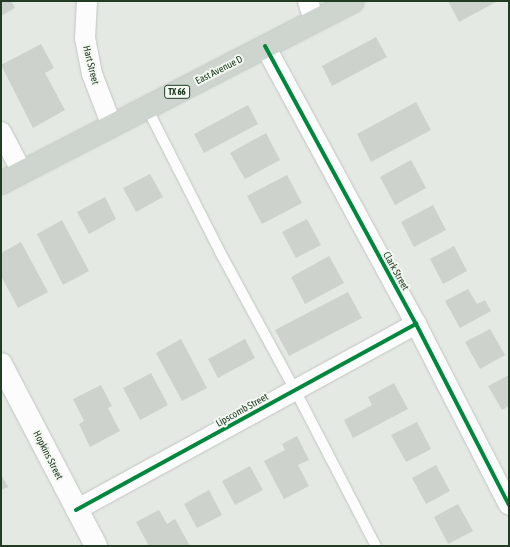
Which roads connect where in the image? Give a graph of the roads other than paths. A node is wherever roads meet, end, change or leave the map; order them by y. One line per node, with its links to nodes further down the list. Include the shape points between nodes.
1 (86, 1): 6 (street, Hart Street, via 85,38 89,60)
2 (352, 1): 3 (main road, East Avenue D / TX 66)
3 (311, 11): 4 (main road, East Avenue D / TX 66)
4 (265, 46): 5 (main road, East Avenue D / TX 66); 10 (street, Clark Street)
5 (147, 108): 6 (main road, East Avenue D / TX 66); 12 (lane, via 220,252)
6 (112, 126): 8 (main road, East Avenue D / TX 66)
7 (1, 132): 8 (street)
8 (22, 172): 9 (main road, East Avenue D / TX 66)
9 (1, 183)
10 (416, 324): 12 (street, Lipscomb Street); 13 (street, Clark Street)
11 (1, 364): 14 (street, Hopkins Street)
12 (295, 390): 14 (street, Lipscomb Street); 16 (lane)
13 (509, 505)
14 (76, 510): 15 (street, Hopkins Street)
15 (96, 546)
16 (376, 546)

